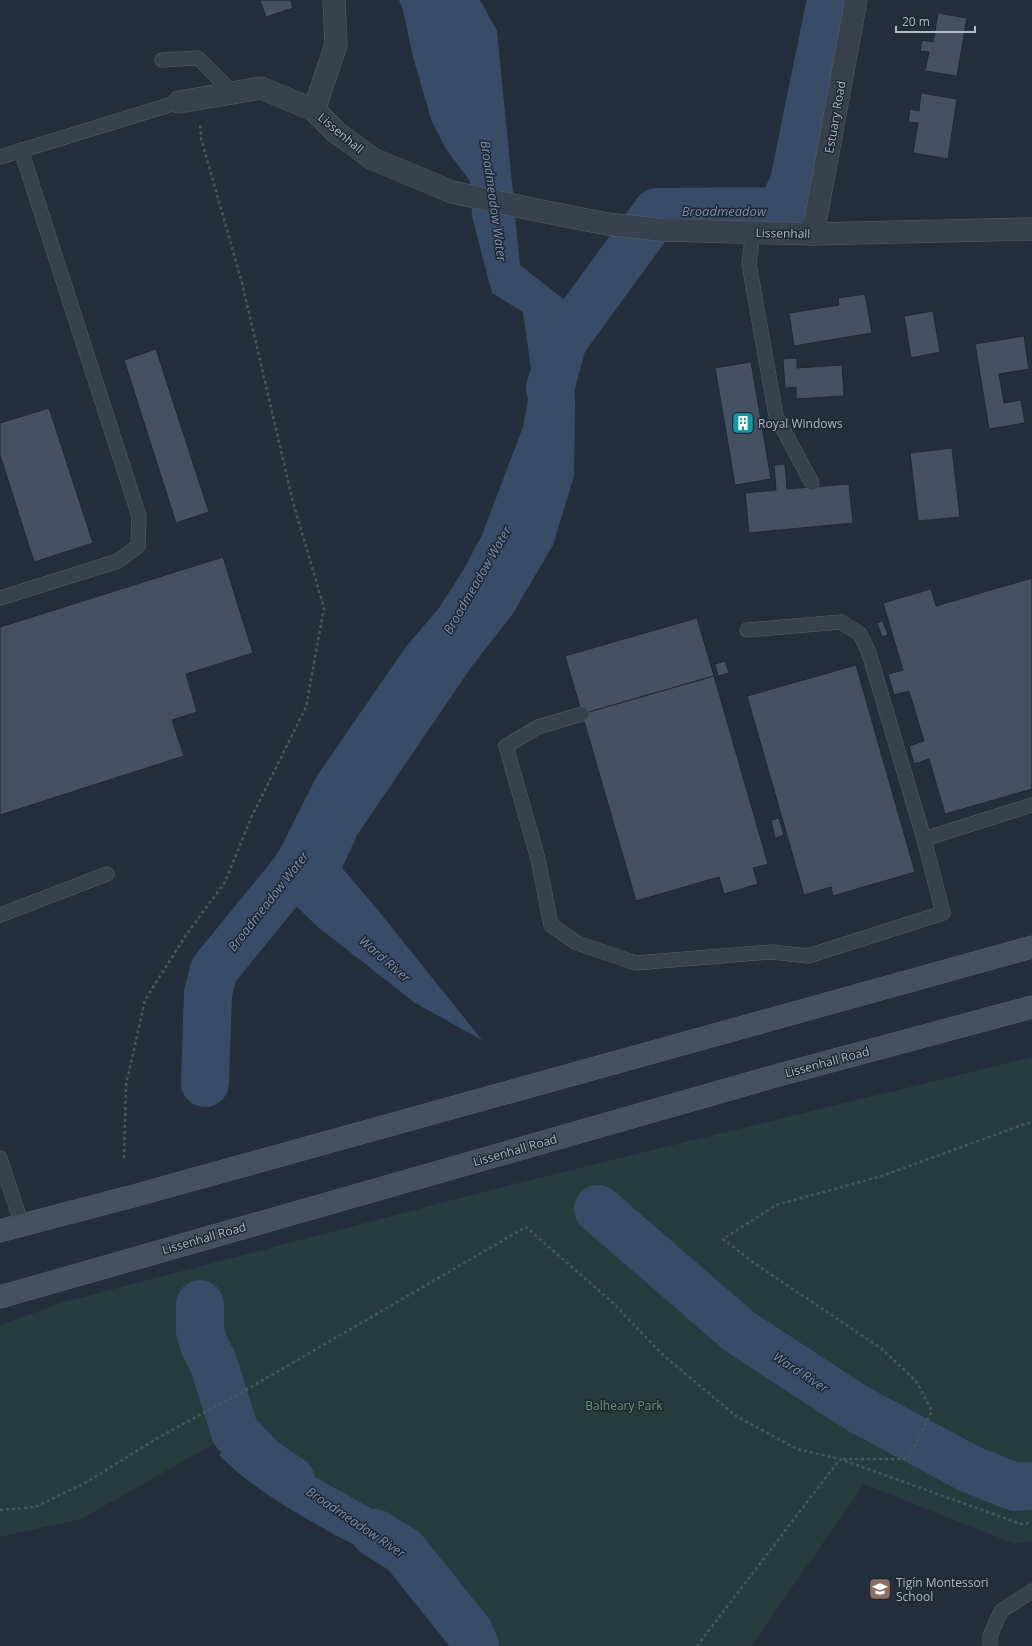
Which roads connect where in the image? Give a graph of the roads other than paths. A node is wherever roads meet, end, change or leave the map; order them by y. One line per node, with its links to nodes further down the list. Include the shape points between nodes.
1 (334, 0): 6 (street, via 336,44)
2 (856, 0): 11 (street, Estuary Road)
3 (162, 60): 4 (lane, via 198,58)
4 (233, 93): 5 (street, Lissenhall); 6 (street, Lissenhall, via 261,88)
5 (187, 100): 7 (lane)
6 (314, 110): 10 (street, Lissenhall, via 336,132 373,159 452,192 607,224 663,230)
7 (21, 150): 8 (lane); 13 (lane, via 139,516 138,546 118,560)
8 (0, 157)
9 (1032, 229): 11 (street, Lissenhall)
10 (753, 232): 11 (street, Lissenhall); 12 (lane, via 749,264 776,416)
11 (813, 234)
12 (812, 483)
13 (0, 598)
14 (747, 630): 17 (lane, via 841,622 860,634 869,654)
15 (582, 714): 17 (lane, via 538,727 506,746 538,859 551,925 577,943 636,963 771,952 808,956 943,913)
16 (1032, 805): 17 (lane)
17 (924, 839)
18 (107, 874): 19 (lane)
19 (0, 915)
20 (1032, 947): 23 (main road)
21 (1032, 1007): 25 (main road, Lissenhall Road, via 779,1075)
22 (0, 1158): 23 (lane)
23 (22, 1225): 24 (main road)
24 (0, 1231)
25 (0, 1297)
26 (1032, 1591): 27 (lane, via 1001,1611 990,1636)
27 (990, 1646)

